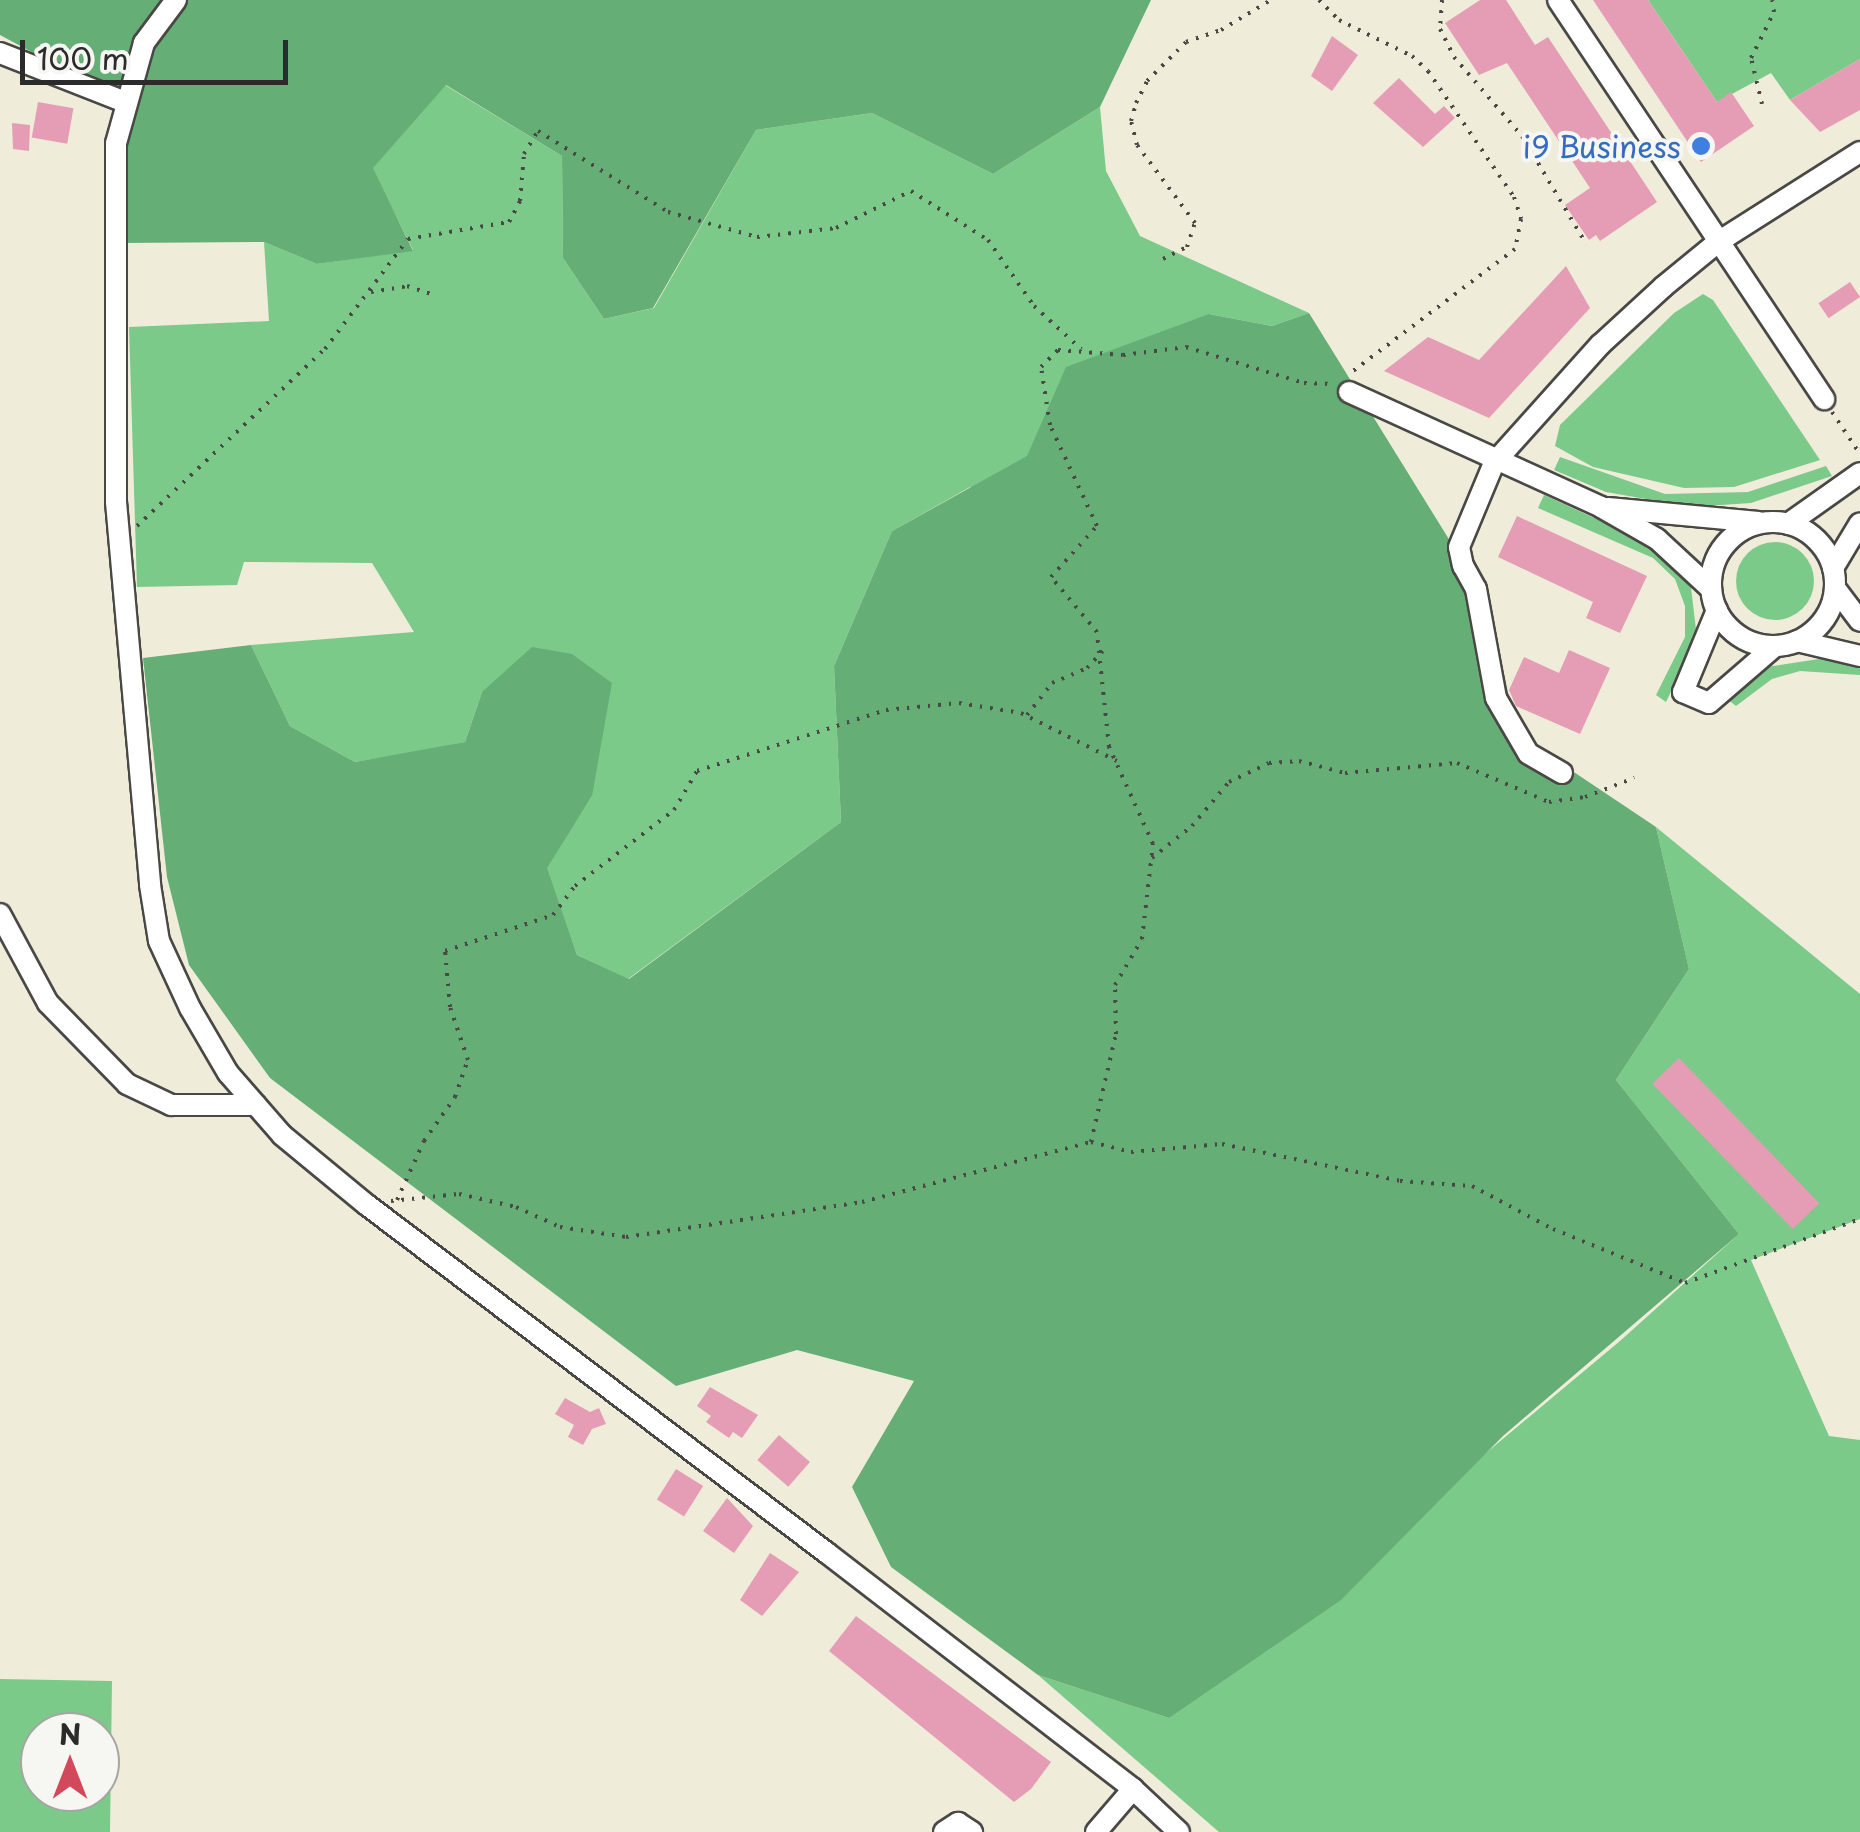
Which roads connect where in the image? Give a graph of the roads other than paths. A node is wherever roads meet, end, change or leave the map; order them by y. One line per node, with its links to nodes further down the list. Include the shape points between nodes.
1 (176, 0): 4 (street, via 144,43)
2 (1558, 0): 6 (street)
3 (0, 52): 4 (street)
4 (125, 102): 23 (street, via 116,143 120,544 159,941 228,1073)
5 (1860, 152): 6 (street)
6 (1718, 242): 8 (street); 9 (street, via 1600,345)
7 (1349, 384): 9 (street)
8 (1824, 399)
9 (1494, 463): 11 (street); 21 (street, via 1459,547 1463,566 1476,589 1496,698 1528,753)
10 (1860, 473): 14 (street)
11 (1601, 507): 12 (street); 16 (street, via 1657,539)
12 (1765, 522): 14 (street); 16 (street, via 1732,538 1720,553)
13 (1860, 523): 15 (street)
14 (1788, 524): 15 (street, via 1816,540)
15 (1834, 578): 17 (street); 18 (street, via 1824,620)
16 (1714, 599): 19 (street, via 1740,637); 19 (street, via 1683,692 1709,703)
17 (1860, 621)
18 (1797, 641): 19 (street); 20 (street)
19 (1776, 646)
20 (1860, 656)
21 (1562, 774)
22 (0, 914): 23 (street, via 48,1003 127,1084 171,1105)
23 (256, 1105): 24 (street, via 367,1205)
24 (1133, 1789): 27 (street); 28 (street)
25 (944, 1832): 26 (street, via 958,1823)
26 (972, 1832)
27 (1096, 1832)
28 (1179, 1832)

